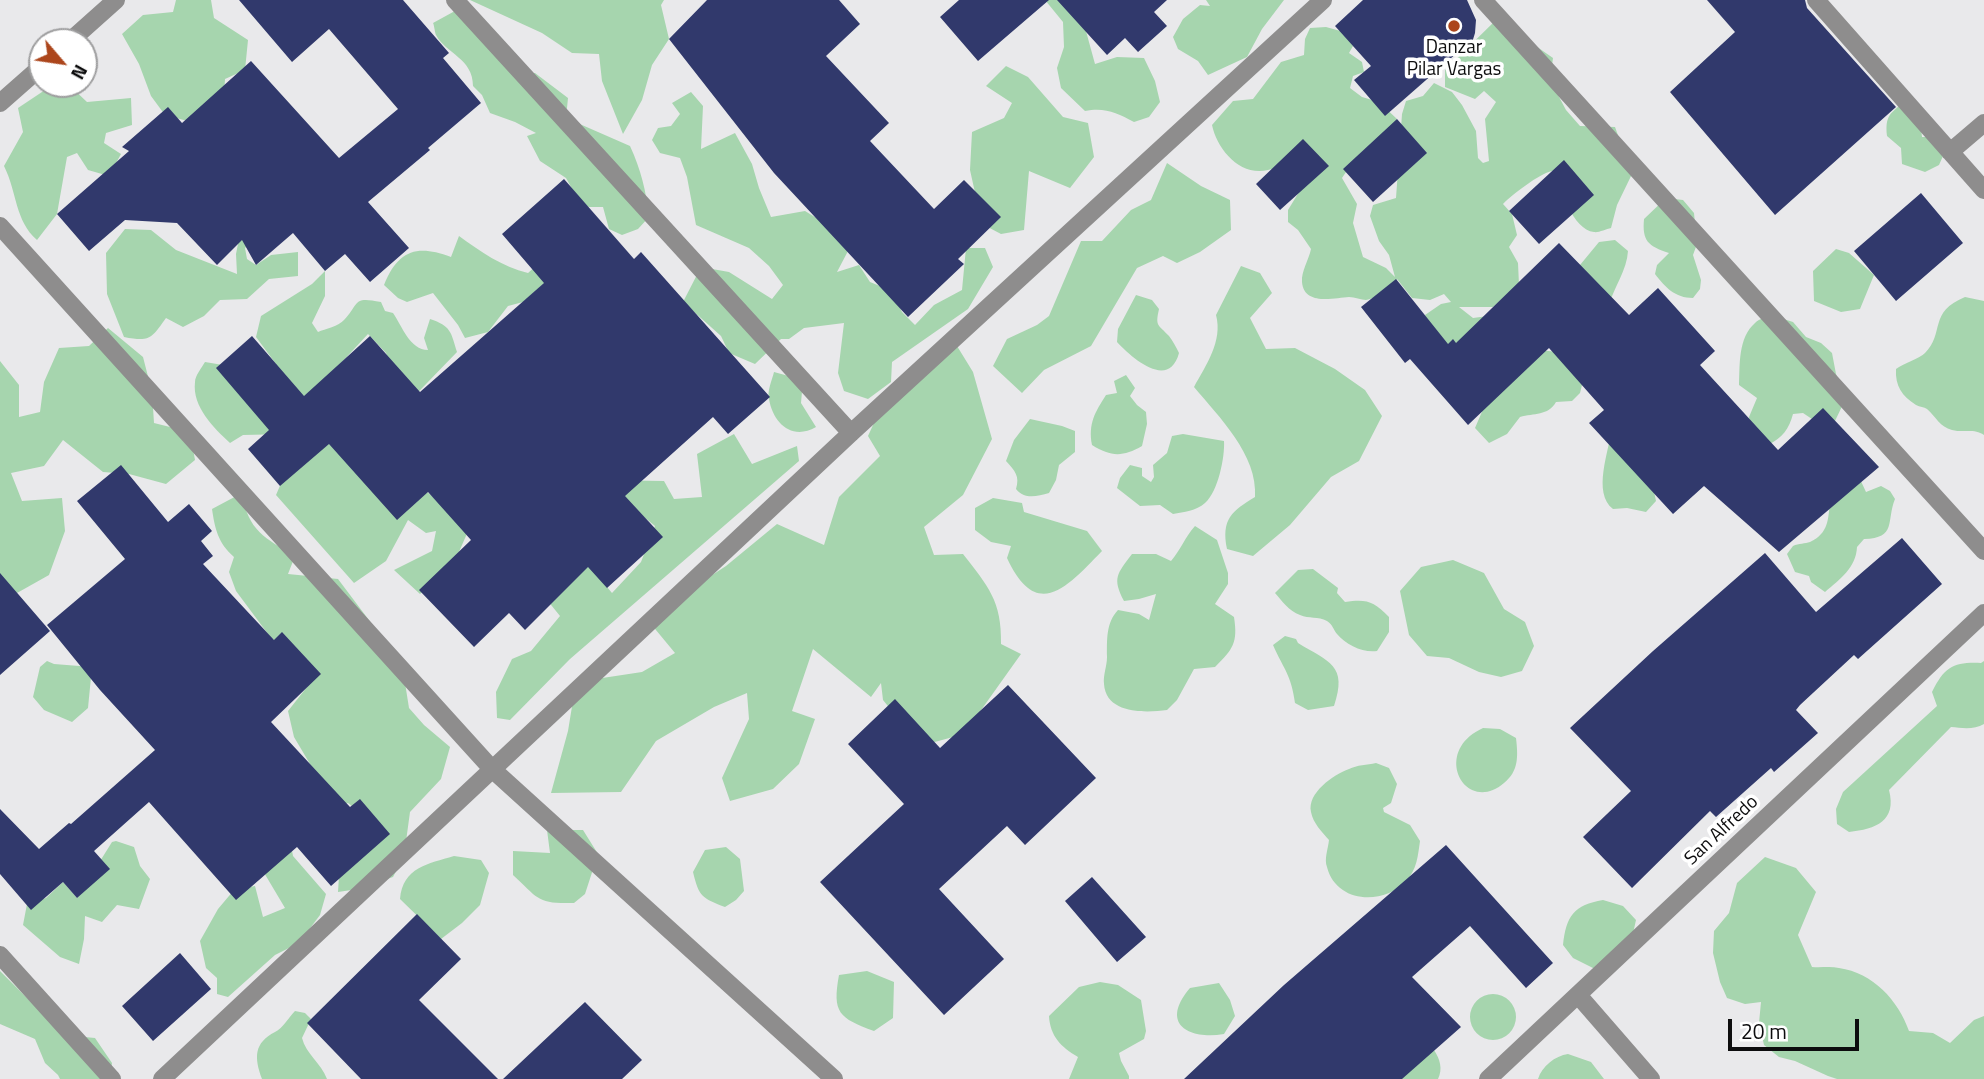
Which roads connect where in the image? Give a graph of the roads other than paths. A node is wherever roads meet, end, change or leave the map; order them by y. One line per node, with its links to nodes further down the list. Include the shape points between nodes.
1 (116, 0): 6 (street)
2 (455, 0): 13 (street)
3 (1323, 0): 13 (street)
4 (1483, 0): 14 (street)
5 (1816, 0): 10 (street)
6 (85, 28)
7 (28, 78): 8 (street)
8 (0, 103)
9 (1984, 123): 10 (street)
10 (1950, 152): 11 (street)
11 (1984, 190)
12 (0, 226): 16 (street)
13 (851, 433): 16 (street)
14 (1984, 551)
15 (1984, 613): 18 (street, San Alfredo)
16 (492, 769): 20 (street); 21 (street)
17 (0, 955): 19 (street)
18 (1578, 995): 22 (street, San Alfredo); 23 (street)
19 (112, 1079)
20 (162, 1079)
21 (834, 1079)
22 (1488, 1079)
23 (1651, 1079)

